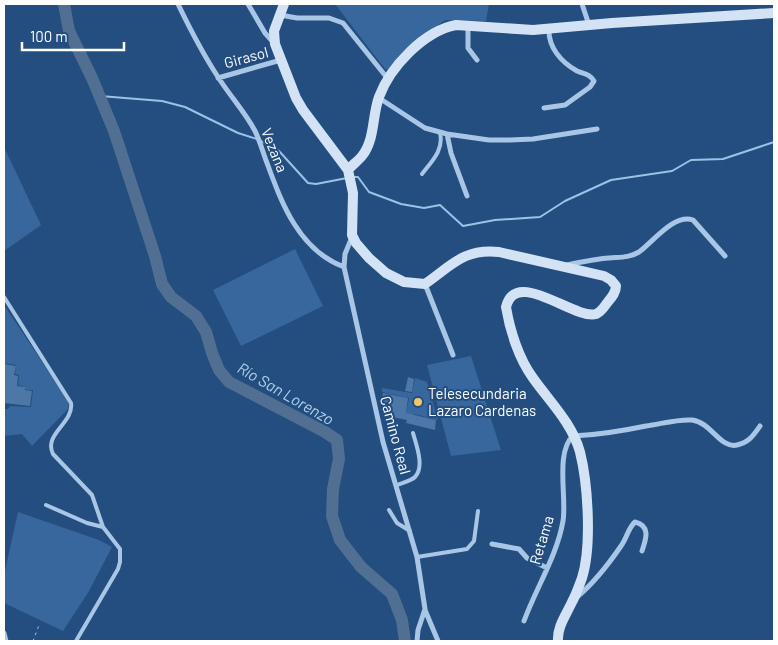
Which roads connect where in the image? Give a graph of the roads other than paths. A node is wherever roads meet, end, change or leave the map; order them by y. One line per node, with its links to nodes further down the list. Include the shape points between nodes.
1 (178, 4): 13 (street, Vezana)
2 (248, 4): 10 (street, via 265,34)
3 (284, 4): 6 (street)
4 (582, 4): 7 (street)
5 (774, 13): 7 (street)
6 (280, 14): 10 (street, via 274,31); 14 (street, via 297,18 329,18 343,23)
7 (589, 25): 9 (street)
8 (468, 26): 9 (street, via 526,30); 12 (street, via 468,48); 14 (street, via 456,25 438,31 411,51)
9 (549, 28): 16 (street, via 550,43 556,52 594,82 565,105)
10 (275, 44): 11 (street)
11 (281, 60): 13 (street, Girasol); 20 (street, via 303,110)
12 (477, 60)
13 (218, 78): 25 (street, Vezana, via 256,132 281,202 296,226 317,251)
14 (388, 79): 15 (street)
15 (378, 98): 18 (street, via 416,124); 20 (street, via 367,146)
16 (544, 108)
17 (597, 129): 19 (street, via 510,140)
18 (440, 133): 19 (street); 21 (lane, via 440,148)
19 (447, 134): 22 (street)
20 (348, 172): 23 (street)
21 (422, 174)
22 (467, 196)
23 (352, 235): 25 (street, Camino Real); 27 (street, via 361,250 386,273 404,282)
24 (725, 256): 26 (street, via 689,218 664,228 631,256)
25 (344, 267): 33 (street, Camino Real, via 383,442)
26 (559, 267): 27 (street, via 499,252 483,252 458,258); 32 (street, via 604,276 614,283 616,290 596,314 524,292 511,297 506,307 515,342 529,372 561,413)
27 (424, 284): 29 (street)
28 (4, 297): 37 (lane, via 71,403 71,412 52,437 50,449 92,495)
29 (453, 355)
30 (760, 426): 32 (street, via 751,439 733,446 694,420)
31 (413, 433): 33 (lane, via 419,452 418,473)
32 (573, 436): 42 (street, Retama, via 567,444 563,464 563,520); 43 (street, via 580,451 587,519 585,565)
33 (397, 485): 38 (street, Camino Real)
34 (46, 505): 37 (lane)
35 (389, 510): 38 (lane, via 397,523)
36 (478, 511): 41 (lane, via 474,540 467,549)
37 (104, 527): 48 (lane, via 120,549 120,562)
38 (410, 531): 41 (street, Camino Real)
39 (492, 544): 42 (street, via 519,549 527,558)
40 (642, 550): 43 (street, via 646,530 641,523 635,522 604,571)
41 (417, 557): 44 (street, Camino Real)
42 (547, 568): 45 (street, Retama)
43 (573, 601): 51 (street, via 563,619)
44 (425, 609): 49 (street, Camino Real); 50 (street)
45 (524, 621)
46 (4, 633): 47 (street)
47 (6, 641)
48 (76, 641)
49 (417, 641)
50 (438, 641)
51 (558, 641)

